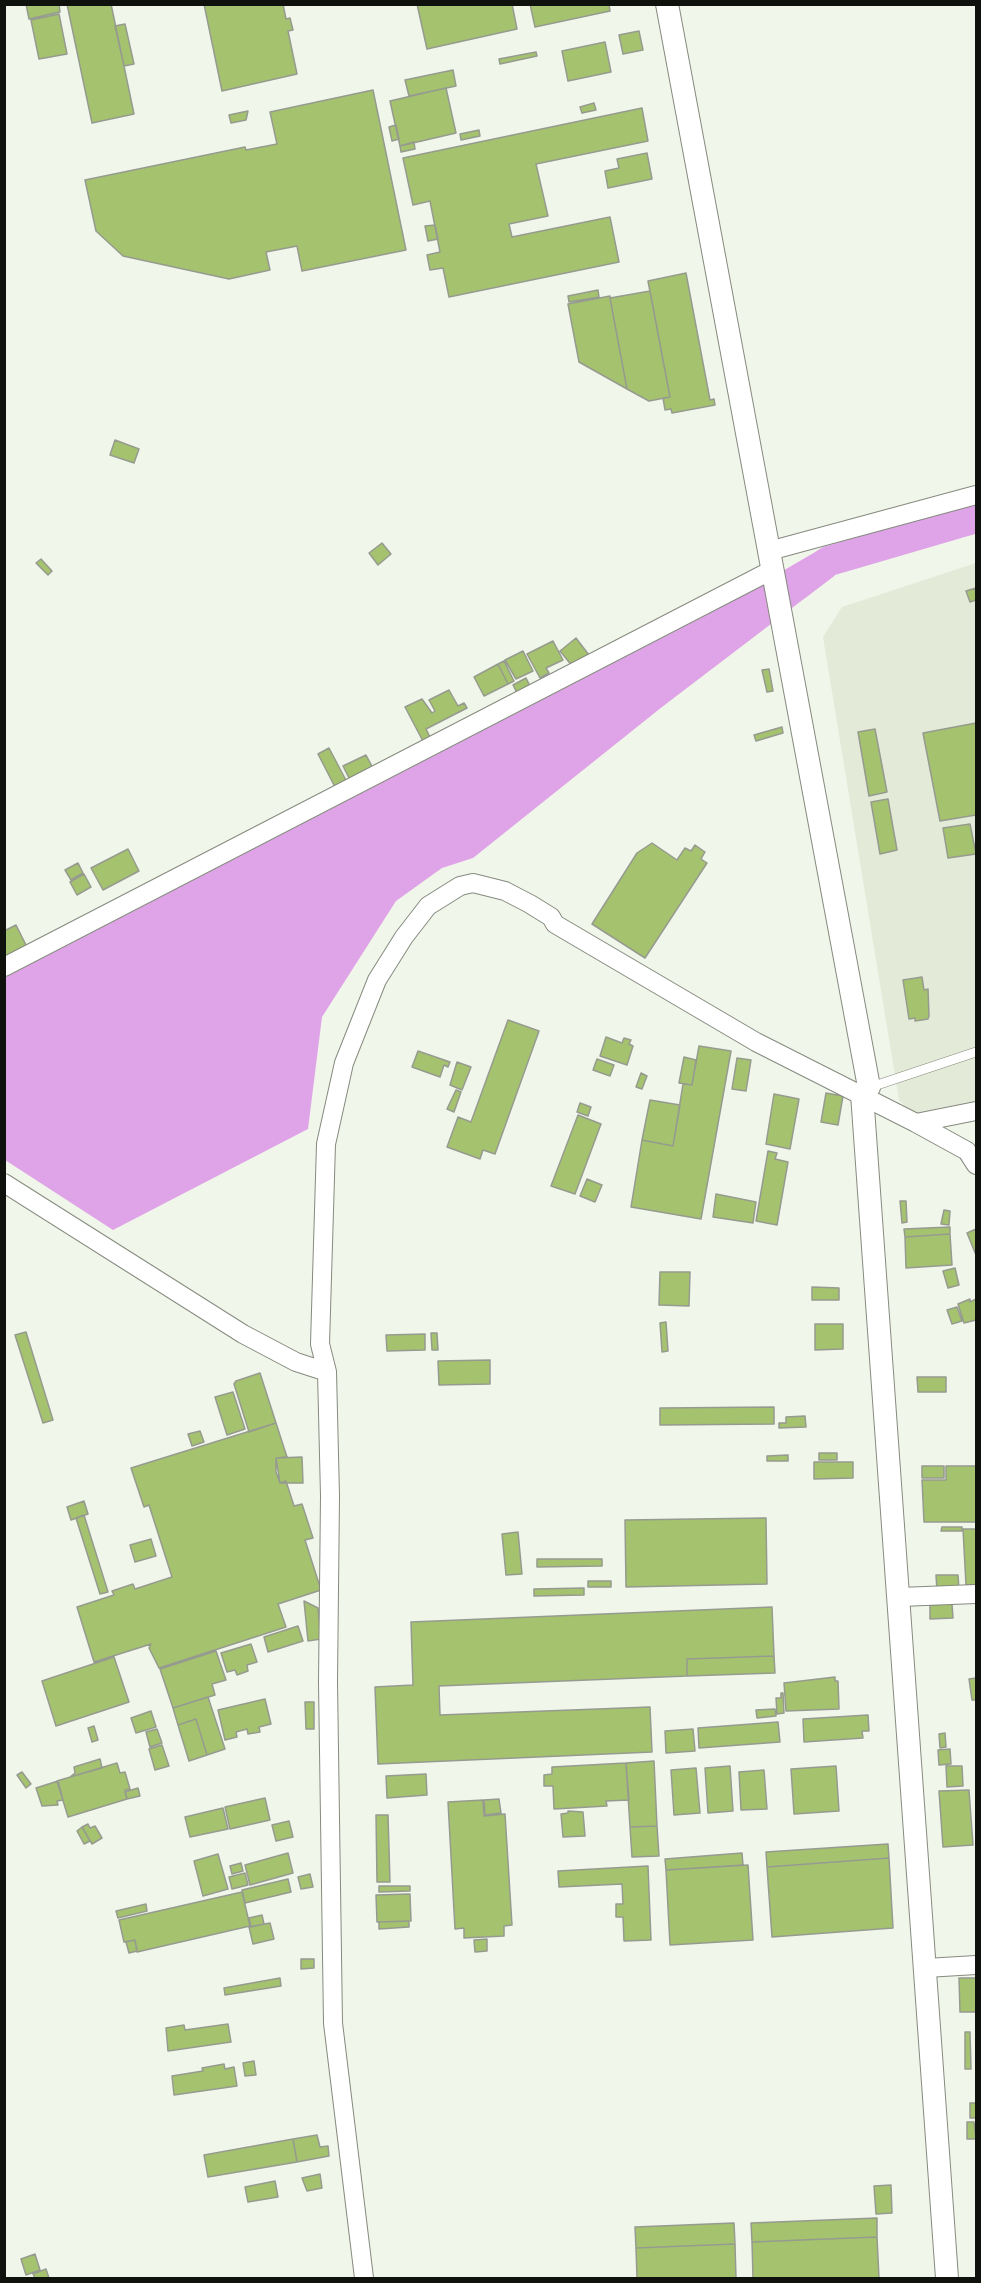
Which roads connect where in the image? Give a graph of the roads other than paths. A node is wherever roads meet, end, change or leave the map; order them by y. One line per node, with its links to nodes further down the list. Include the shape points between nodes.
1 (667, 4): 3 (street)
2 (976, 495): 3 (street)
3 (771, 566): 4 (street); 6 (street)
4 (4, 967)
5 (976, 1052): 6 (lane)
6 (866, 1091): 8 (street); 12 (street, via 756,1042 505,891 473,883 446,893 428,906 377,980 337,1090 326,1144 321,1344); 14 (street)
7 (976, 1111): 8 (street)
8 (916, 1123): 9 (street)
9 (971, 1144): 10 (street)
10 (976, 1165)
11 (4, 1183): 12 (street, via 243,1334 296,1362)
12 (327, 1372): 17 (street, via 333,2023)
13 (976, 1594): 14 (street)
14 (900, 1597): 16 (street)
15 (976, 1965): 16 (street)
16 (926, 1968): 18 (street)
17 (364, 2278)
18 (947, 2278)

